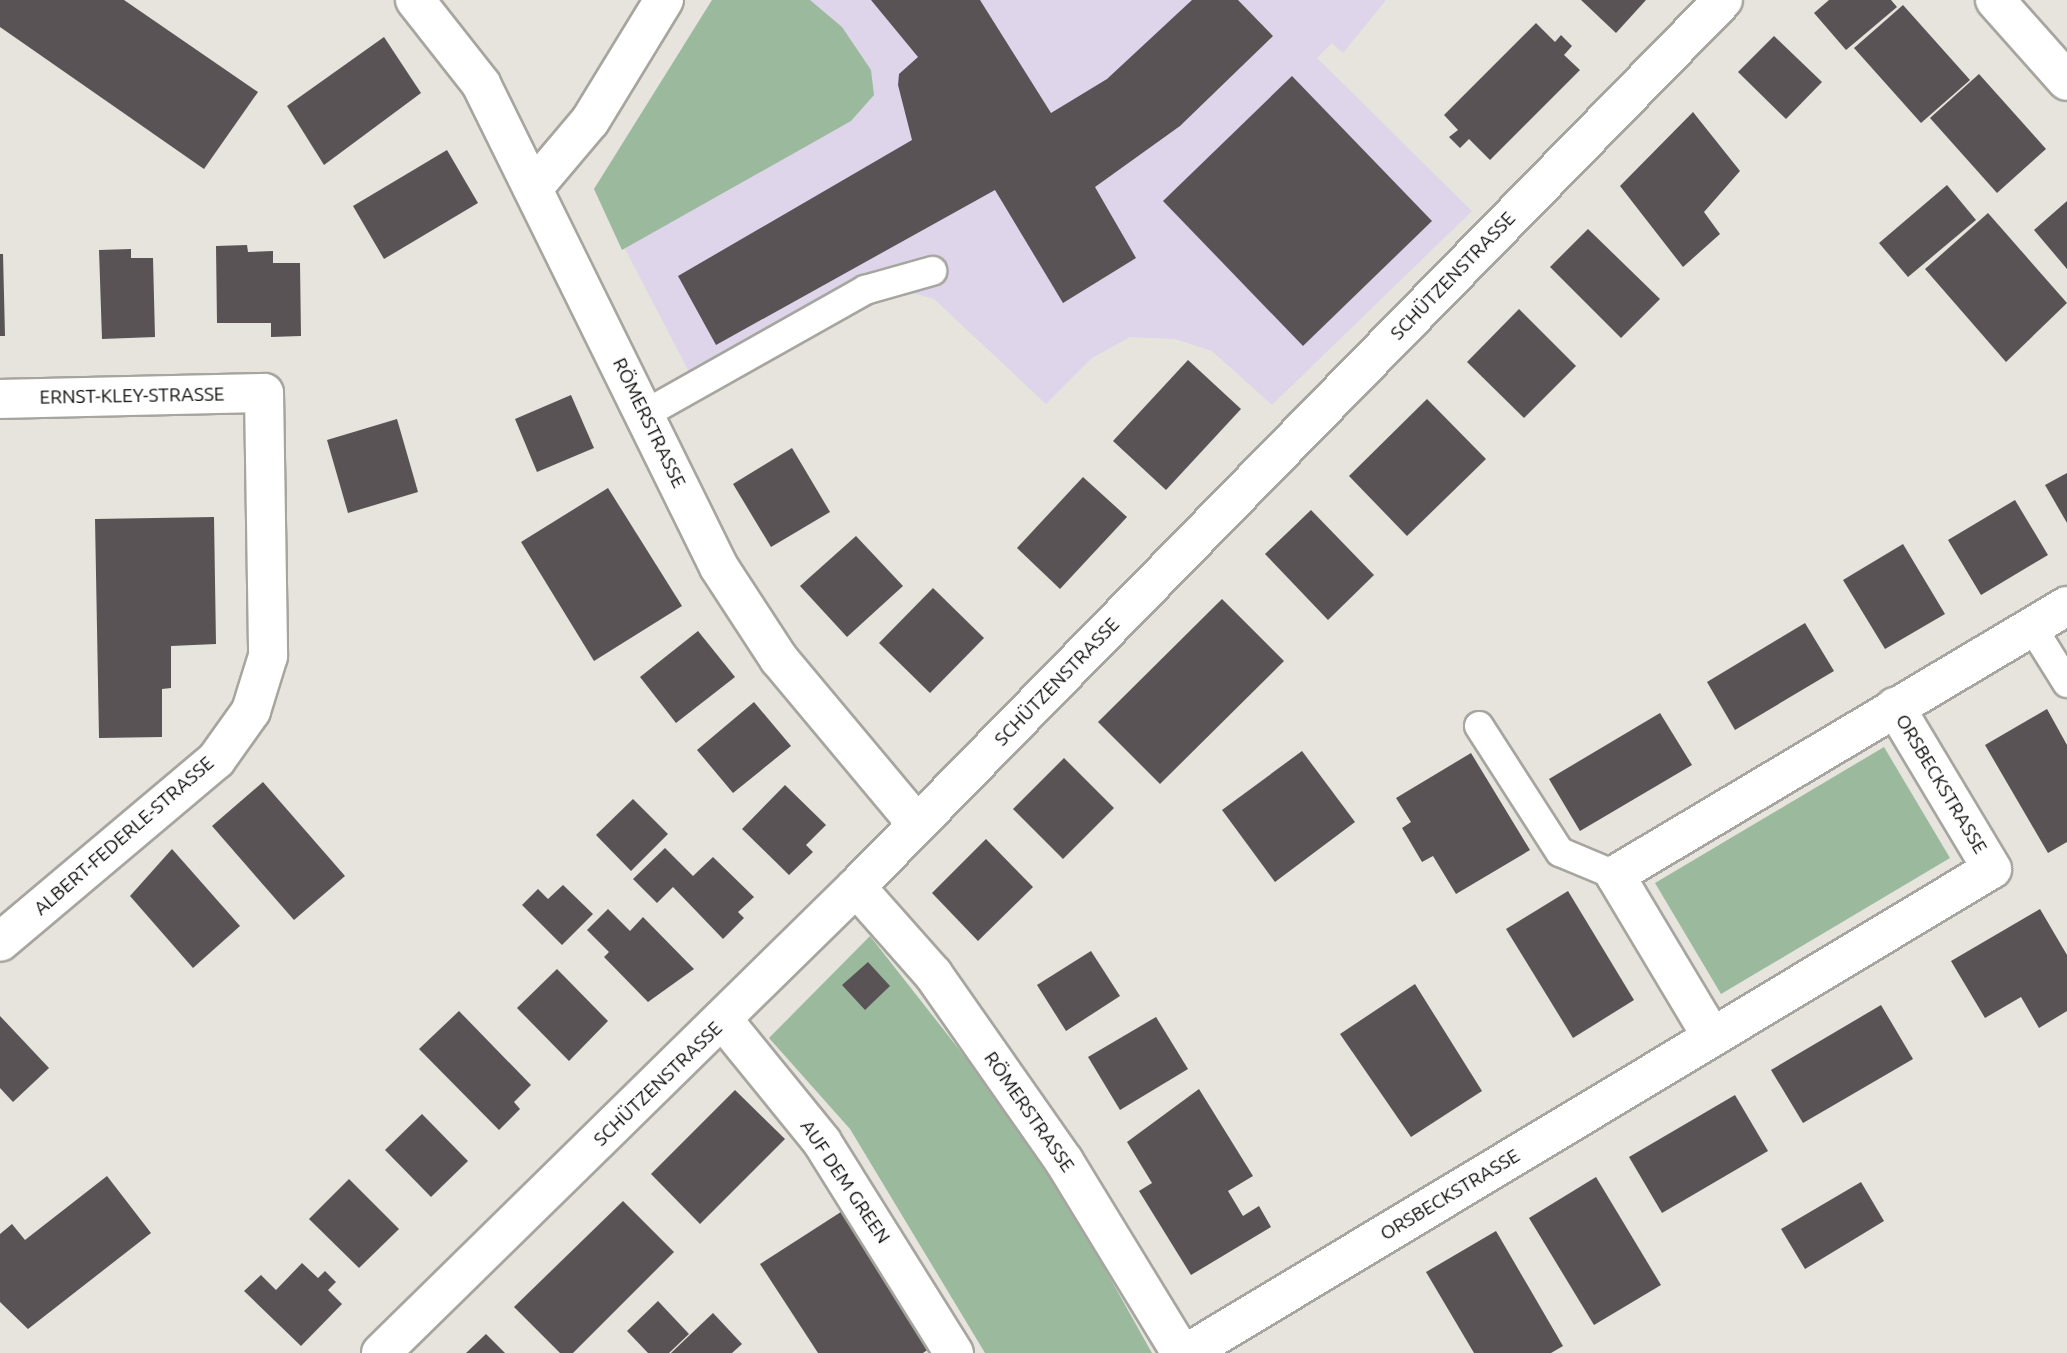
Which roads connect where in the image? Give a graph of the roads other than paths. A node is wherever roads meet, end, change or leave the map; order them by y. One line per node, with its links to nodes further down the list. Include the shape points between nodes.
1 (415, 0): 6 (street, RÖMERSTRASSE, via 481,84)
2 (664, 0): 6 (street, via 590,121)
3 (1723, 0): 16 (street, SCHÜTZENSTRASSE)
4 (1995, 0): 5 (street)
5 (2067, 81)
6 (535, 186): 10 (street, RÖMERSTRASSE)
7 (932, 271): 10 (lane, via 865,290)
8 (264, 393): 9 (street, ERNST-KLEY-STRASSE); 19 (street, ALBERT-FEDERLE-STRASSE, via 268,656 251,711 216,760)
9 (0, 399)
10 (645, 414): 16 (street, RÖMERSTRASSE, via 719,567 779,659)
11 (2067, 606): 12 (street, ORSBECKSTRASSE)
12 (2032, 627): 13 (lane); 14 (street, ORSBECKSTRASSE)
13 (2067, 683)
14 (1895, 707): 17 (street, ORSBECKSTRASSE); 21 (street, ORSBECKSTRASSE, via 1992,869)
15 (1479, 726): 17 (lane, via 1560,852)
16 (918, 824): 18 (street, SCHÜTZENSTRASSE)
17 (1615, 875): 21 (street)
18 (856, 887): 20 (street, SCHÜTZENSTRASSE); 24 (street, RÖMERSTRASSE, via 933,974 1064,1161)
19 (0, 942)
20 (723, 1020): 22 (street, SCHÜTZENSTRASSE); 23 (street, AUF DEM GREEN, via 822,1142)
21 (1712, 1037): 25 (street, ORSBECKSTRASSE)
22 (381, 1353)
23 (954, 1353)
24 (1181, 1353)
25 (1187, 1353)

